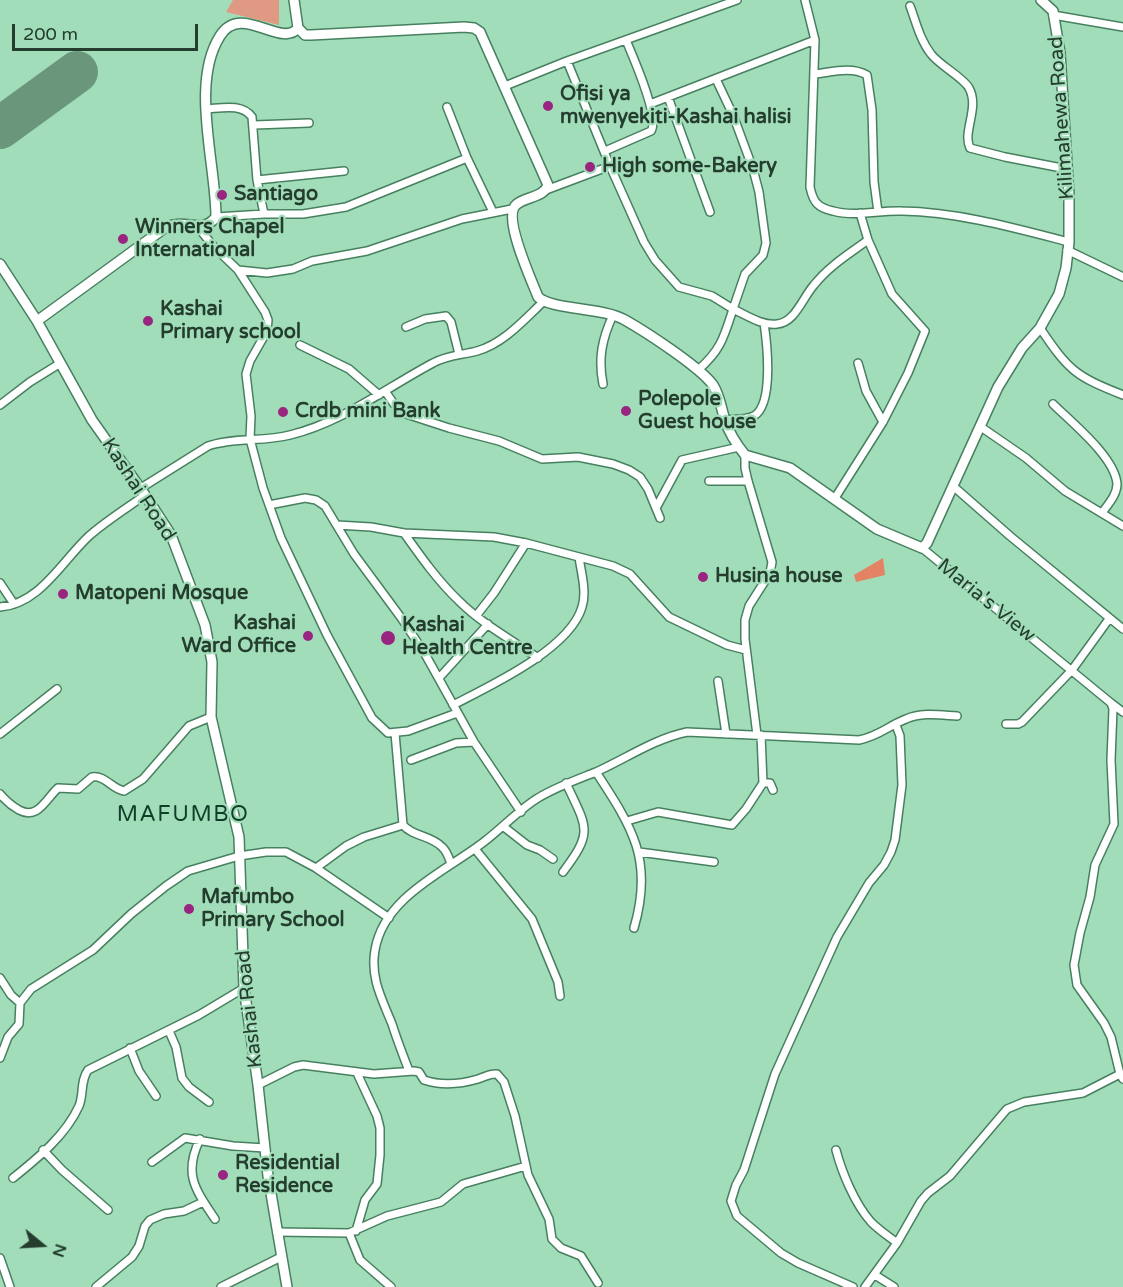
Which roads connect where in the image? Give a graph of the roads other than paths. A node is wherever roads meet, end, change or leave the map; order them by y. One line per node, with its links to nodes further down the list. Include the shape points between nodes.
1 (294, 0): 8 (street)
2 (737, 0): 10 (street)
3 (805, 0): 9 (street)
4 (1041, 0): 6 (street, Kilimahewa Road)
5 (910, 6): 24 (street, via 931,54 969,86 973,99 967,142 970,148)
6 (1053, 15): 7 (street); 24 (street, Kilimahewa Road, via 1060,53)
7 (1123, 27)
8 (298, 28): 14 (street, via 305,35 474,28 486,42); 18 (street, via 290,34 244,23 223,31 207,70)
9 (815, 39): 12 (street); 13 (street)
10 (626, 40): 11 (street); 16 (street)
11 (567, 61): 14 (street); 21 (street)
12 (815, 74): 31 (street, via 858,70 867,75); 32 (street, via 812,200 835,212)
13 (716, 79): 15 (street); 42 (street, via 753,169 766,243 763,255 745,274)
14 (505, 86): 27 (street, via 546,177)
15 (668, 97): 16 (street); 30 (street)
16 (650, 104): 21 (street, via 654,123 651,130)
17 (447, 107): 22 (street)
18 (206, 109): 20 (street, via 243,109); 34 (street)
19 (309, 123): 20 (street)
20 (254, 125): 26 (street)
21 (605, 151): 23 (street)
22 (467, 158): 29 (street); 33 (street, via 346,207 303,214)
23 (610, 166): 27 (street); 42 (street, via 644,242 665,273 679,287 712,296)
24 (1067, 169): 37 (street, Kilimahewa Road)
25 (344, 171): 26 (street)
26 (257, 180): 33 (street)
27 (546, 190): 28 (street)
28 (512, 209): 29 (street); 41 (street, via 518,245)
29 (493, 212): 39 (street, via 293,269 267,273)
30 (710, 212)
31 (878, 212): 32 (street); 37 (street, via 954,216 1014,228)
32 (860, 213): 36 (street)
33 (264, 214): 34 (street)
34 (216, 217): 35 (street, via 208,225)
35 (197, 226): 39 (street); 44 (street, via 176,223 166,227)
36 (868, 240): 45 (street, via 823,274 783,323); 59 (street, via 892,294 925,331)
37 (1068, 246): 40 (street); 47 (street, Kilimahewa Road, via 1059,294)
38 (0, 264): 44 (street, Kashai Road)
39 (237, 270): 61 (street, via 268,320 267,331 246,374)
40 (1123, 277)
41 (543, 302): 43 (street); 49 (street, via 499,340 477,351)
42 (733, 309): 45 (street); 52 (street, via 716,354)
43 (613, 315): 52 (street); 53 (street, via 601,350)
44 (37, 321): 51 (street, Kashai Road)
45 (764, 323): 58 (street, via 767,369 760,410 751,417)
46 (406, 327): 49 (street, via 446,316 452,322)
47 (1040, 328): 55 (street, via 1070,368 1089,382); 60 (street, Kilimahewa Road, via 1010,366)
48 (300, 345): 54 (street, via 349,369)
49 (459, 354): 54 (street, via 435,361)
50 (858, 363): 59 (street, via 866,391)
51 (59, 364): 57 (street); 67 (street, Kashai Road, via 92,420)
52 (699, 370): 58 (street, via 713,385)
53 (603, 384)
54 (382, 393): 61 (street, via 318,426 288,436); 70 (street, via 406,414 499,441 542,459 578,457 628,470 640,477)
55 (1123, 395)
56 (1053, 404): 71 (street, via 1113,469 1115,494)
57 (0, 405)
58 (725, 420): 62 (street)
59 (883, 422): 68 (street)
60 (981, 427): 66 (street, Kilimahewa Road); 71 (street, via 1065,491)
61 (250, 440): 67 (street, via 208,446); 69 (street)
62 (739, 447): 63 (street); 70 (street, via 682,460)
63 (746, 455): 65 (street); 68 (street, Maria's View, via 790,468)
64 (709, 481): 65 (street)
65 (748, 481): 86 (street, via 772,568 749,606 745,620)
66 (953, 486): 77 (street, Kilimahewa Road); 83 (street)
67 (143, 491): 80 (street, via 90,535 40,590); 97 (street, Kashai Road, via 171,535 205,625 212,662)
68 (835, 498): 77 (street, Maria's View, via 878,528)
69 (269, 505): 73 (street, via 310,498 325,506); 100 (street, via 280,538 357,691 380,727)
70 (656, 508): 72 (street)
71 (1102, 513): 74 (street)
72 (660, 518)
73 (337, 525): 75 (street); 89 (street)
74 (1123, 526)
75 (404, 533): 76 (street, via 494,537); 82 (street, via 434,574)
76 (526, 543): 78 (street); 82 (street)
77 (922, 549): 88 (street, Maria's View)
78 (579, 557): 86 (street, via 621,568 669,617); 87 (street, via 582,607 555,644)
79 (0, 583): 80 (street)
80 (14, 604): 81 (street)
81 (0, 607)
82 (476, 616): 84 (street)
83 (1109, 619): 85 (street); 88 (street)
84 (488, 624): 87 (street); 89 (street)
85 (1123, 629)
86 (746, 650): 103 (street)
87 (538, 658): 93 (street)
88 (1072, 670): 92 (street, Maria's View); 98 (street, via 1022,722)
89 (439, 678): 93 (street)
90 (718, 681): 102 (street)
91 (57, 689): 101 (street)
92 (1111, 703): 94 (street, Maria's View); 134 (street, via 1114,824 1095,865 1074,965 1077,985 1111,1037)
93 (453, 705): 95 (street)
94 (1123, 712)
95 (457, 713): 100 (street); 104 (street)
96 (957, 716): 99 (street, via 921,714)
97 (211, 717): 110 (street, via 189,726 143,778 123,791 97,776 78,789 57,788 35,813 27,814); 117 (street, Kashai Road, via 235,815)
98 (1006, 723)
99 (896, 725): 103 (street, via 859,740); 160 (street, via 902,785 891,852 837,937 775,1074 731,1201 736,1216 782,1252)
100 (395, 733): 113 (street)
101 (0, 734)
102 (726, 734): 103 (street); 106 (street, via 696,731 669,736)
103 (759, 735): 108 (street)
104 (474, 742): 105 (street, via 456,743); 111 (street)
105 (411, 760)
106 (596, 772): 107 (street); 112 (street)
107 (566, 783): 111 (street, via 534,800); 122 (street, via 585,832 578,852)
108 (763, 783): 109 (street, via 770,783); 112 (street, via 732,825 657,812)
109 (773, 790)
110 (2, 799)
111 (521, 812): 114 (street)
112 (627, 821): 116 (street)
113 (403, 825): 120 (street, via 438,843); 121 (street, via 364,837)
114 (504, 827): 115 (street); 118 (street)
115 (476, 849): 120 (street); 127 (street, via 532,919)
116 (639, 852): 119 (street); 124 (street, via 642,894)
117 (239, 856): 121 (street, via 286,852); 126 (street, Kashai Road); 128 (street, via 188,871 93,950 41,981)
118 (553, 859)
119 (714, 862)
120 (451, 864): 123 (street, via 414,890)
121 (316, 868): 123 (street)
122 (563, 872)
123 (389, 918): 132 (street, via 375,947 373,966 376,985)
124 (634, 928)
125 (0, 978): 128 (street)
126 (244, 988): 129 (street); 135 (street, Kashai Road)
127 (560, 996)
128 (20, 1003): 131 (street, via 19,1024)
129 (169, 1031): 130 (street); 137 (street, via 182,1078)
130 (130, 1048): 136 (street, via 139,1071); 140 (street, via 88,1070 75,1113)
131 (0, 1058)
132 (409, 1071): 133 (street); 143 (street, via 445,1085 493,1073 500,1076 515,1116)
133 (357, 1072): 135 (street, via 303,1065); 149 (street, via 377,1116 380,1155 377,1184 365,1200)
134 (1121, 1077): 150 (street, via 1083,1093 1006,1108 950,1176 921,1201)
135 (258, 1085): 139 (street, Kashai Road)
136 (156, 1096)
137 (209, 1102)
138 (200, 1139): 139 (street); 142 (street, via 182,1139); 145 (street, via 191,1172)
139 (265, 1148): 148 (street, Kashai Road)
140 (44, 1150): 144 (street); 146 (street)
141 (836, 1150): 150 (street, via 840,1168 867,1216)
142 (152, 1162)
143 (526, 1166): 149 (street, via 463,1184 441,1202 387,1216); 154 (street, via 549,1219 552,1239 561,1248 581,1256)
144 (14, 1178)
145 (203, 1202): 147 (street); 156 (street, via 150,1220 132,1257)
146 (108, 1210)
147 (215, 1219)
148 (277, 1232): 149 (street); 151 (street, Kashai Road)
149 (353, 1232): 159 (street, via 360,1260)
150 (897, 1243): 153 (street)
151 (281, 1257): 157 (street); 158 (street, Kashai Road)
152 (0, 1258): 155 (street)
153 (875, 1275): 161 (street); 162 (street)
154 (598, 1283)
155 (10, 1287)
156 (96, 1287)
157 (221, 1287)
158 (287, 1287)
159 (391, 1287)
160 (853, 1287)
161 (865, 1287)
162 (894, 1287)

